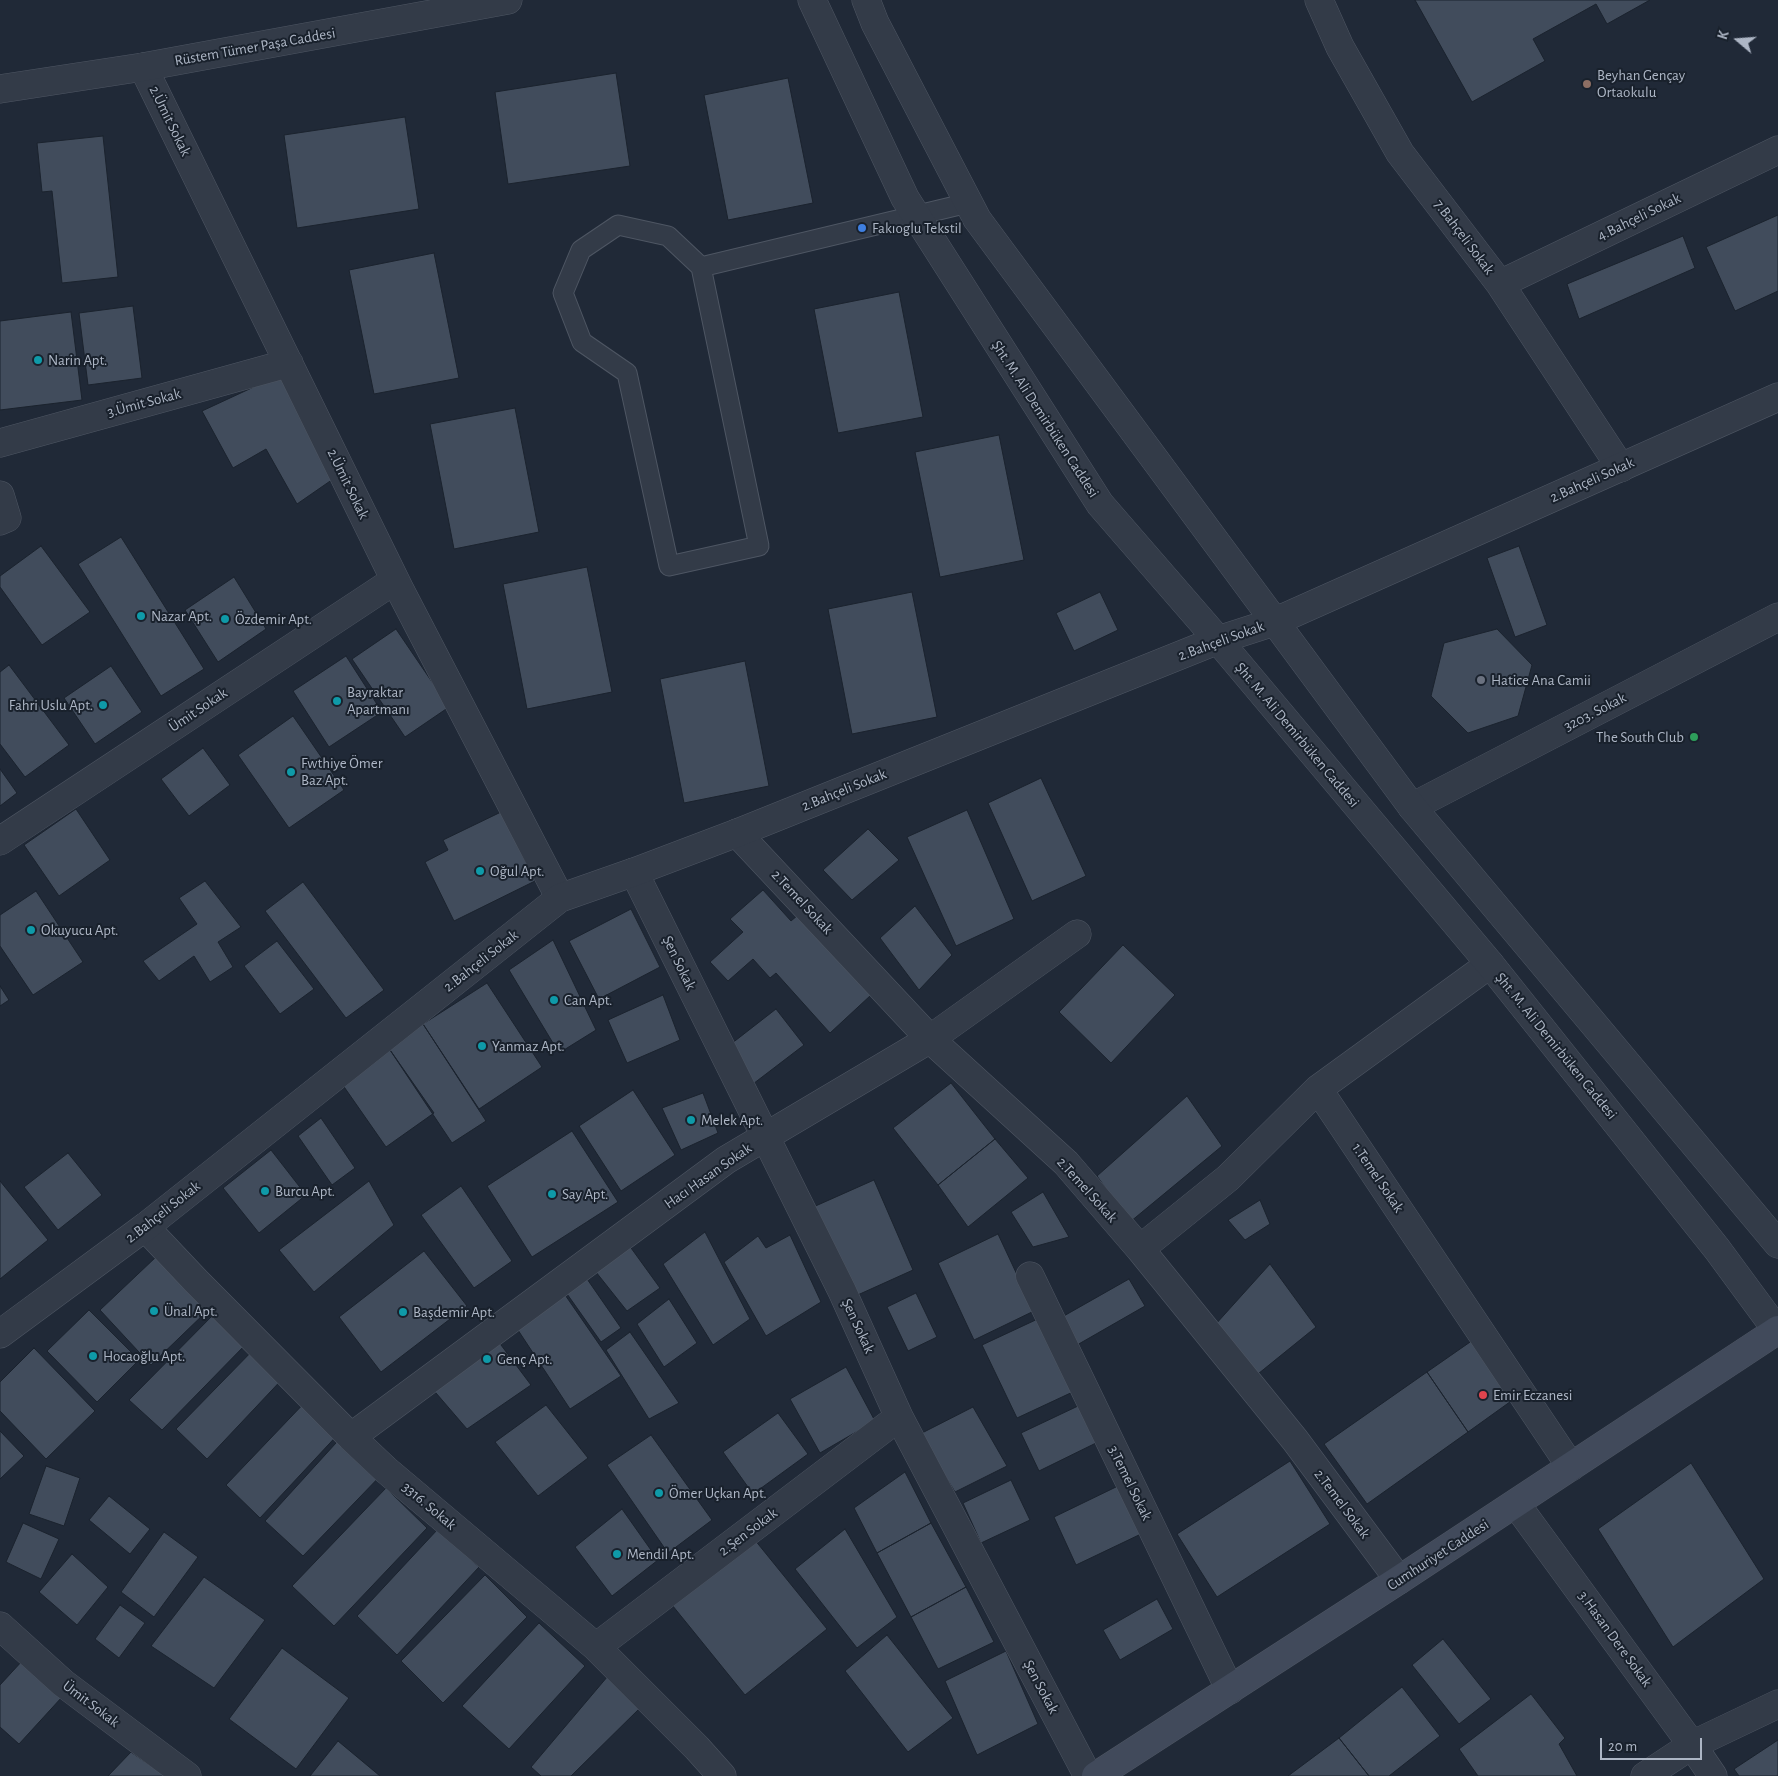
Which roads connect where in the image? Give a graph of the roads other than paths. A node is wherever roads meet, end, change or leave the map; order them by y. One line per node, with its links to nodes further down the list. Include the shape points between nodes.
1 (508, 0): 5 (street, Rüstem Tümer Paşa Caddesi)
2 (812, 0): 9 (street, Şht. M. Ali Demirbüken Caddesi)
3 (866, 0): 8 (street)
4 (1319, 0): 11 (street, 7.Bahçeli Sokak, via 1340,46 1400,153)
5 (143, 67): 6 (street, Rüstem Tümer Paşa Caddesi); 12 (street, 2.Ümit Sokak)
6 (0, 89)
7 (1778, 150): 11 (street, 4.Bahçeli Sokak)
8 (968, 202): 9 (lane); 20 (street, via 977,220)
9 (915, 215): 10 (lane); 21 (street, Şht. M. Ali Demirbüken Caddesi, via 1100,504)
10 (701, 267): 10 (lane, via 668,236 618,225 581,250 563,293 582,342 627,373 669,566 759,546)
11 (1500, 284): 15 (street, 7.Bahçeli Sokak)
12 (289, 363): 14 (street, 3.Ümit Sokak); 18 (street, 2.Ümit Sokak)
13 (1778, 397): 15 (street, 2.Bahçeli Sokak)
14 (0, 443)
15 (1621, 468): 20 (street, 2.Bahçeli Sokak)
16 (0, 495): 17 (street, via 7,518)
17 (0, 522)
18 (396, 580): 24 (street, Ümit Sokak); 26 (street, 2.Ümit Sokak)
19 (1778, 618): 22 (street, 3203. Sokak)
20 (1274, 622): 21 (street, 2.Bahçeli Sokak); 22 (street)
21 (1218, 640): 23 (street, 2.Bahçeli Sokak); 28 (street, Şht. M. Ali Demirbüken Caddesi)
22 (1412, 807): 33 (street)
23 (737, 832): 25 (street, 2.Bahçeli Sokak); 29 (street, 2.Temel Sokak)
24 (0, 841)
25 (634, 872): 26 (street, 2.Bahçeli Sokak); 31 (street, Şen Sokak)
26 (560, 898): 32 (street, 2.Bahçeli Sokak)
27 (1077, 934): 29 (street, Hacı Hasan Sokak)
28 (1490, 964): 30 (street); 36 (street, Şht. M. Ali Demirbüken Caddesi, via 1717,1248)
29 (930, 1039): 31 (street, Hacı Hasan Sokak); 34 (street, 2.Temel Sokak, via 1066,1163)
30 (1318, 1089): 34 (street, via 1228,1178); 40 (street, 1.Temel Sokak)
31 (765, 1137): 38 (street, Şen Sokak, via 842,1291); 39 (street, Hacı Hasan Sokak, via 726,1160)
32 (145, 1227): 37 (street, 2.Bahçeli Sokak); 39 (street, 3316. Sokak)
33 (1778, 1244)
34 (1140, 1249): 42 (street, 2.Temel Sokak, via 1295,1440)
35 (1030, 1276): 45 (street, 3.Temel Sokak)
36 (1778, 1331): 40 (main road, Cumhuriyet Caddesi)
37 (0, 1334)
38 (899, 1417): 44 (street, 2.Şen Sokak); 50 (street, Şen Sokak)
39 (351, 1437): 44 (street, 3316. Sokak)
40 (1571, 1467): 41 (main road, Cumhuriyet Caddesi)
41 (1516, 1504): 42 (main road, Cumhuriyet Caddesi); 47 (street, 3.Hasan Dere Sokak)
42 (1399, 1580): 45 (main road, Cumhuriyet Caddesi)
43 (0, 1626): 48 (street, Ümit Sokak, via 63,1683)
44 (596, 1647): 49 (street, 3316. Sokak)
45 (1230, 1690): 51 (main road, Cumhuriyet Caddesi)
46 (1778, 1704): 47 (street)
47 (1692, 1745): 52 (street); 53 (street, 3.Hasan Dere Sokak)
48 (188, 1776)
49 (722, 1776)
50 (1088, 1776)
51 (1096, 1776)
52 (1645, 1776)
53 (1713, 1776)

